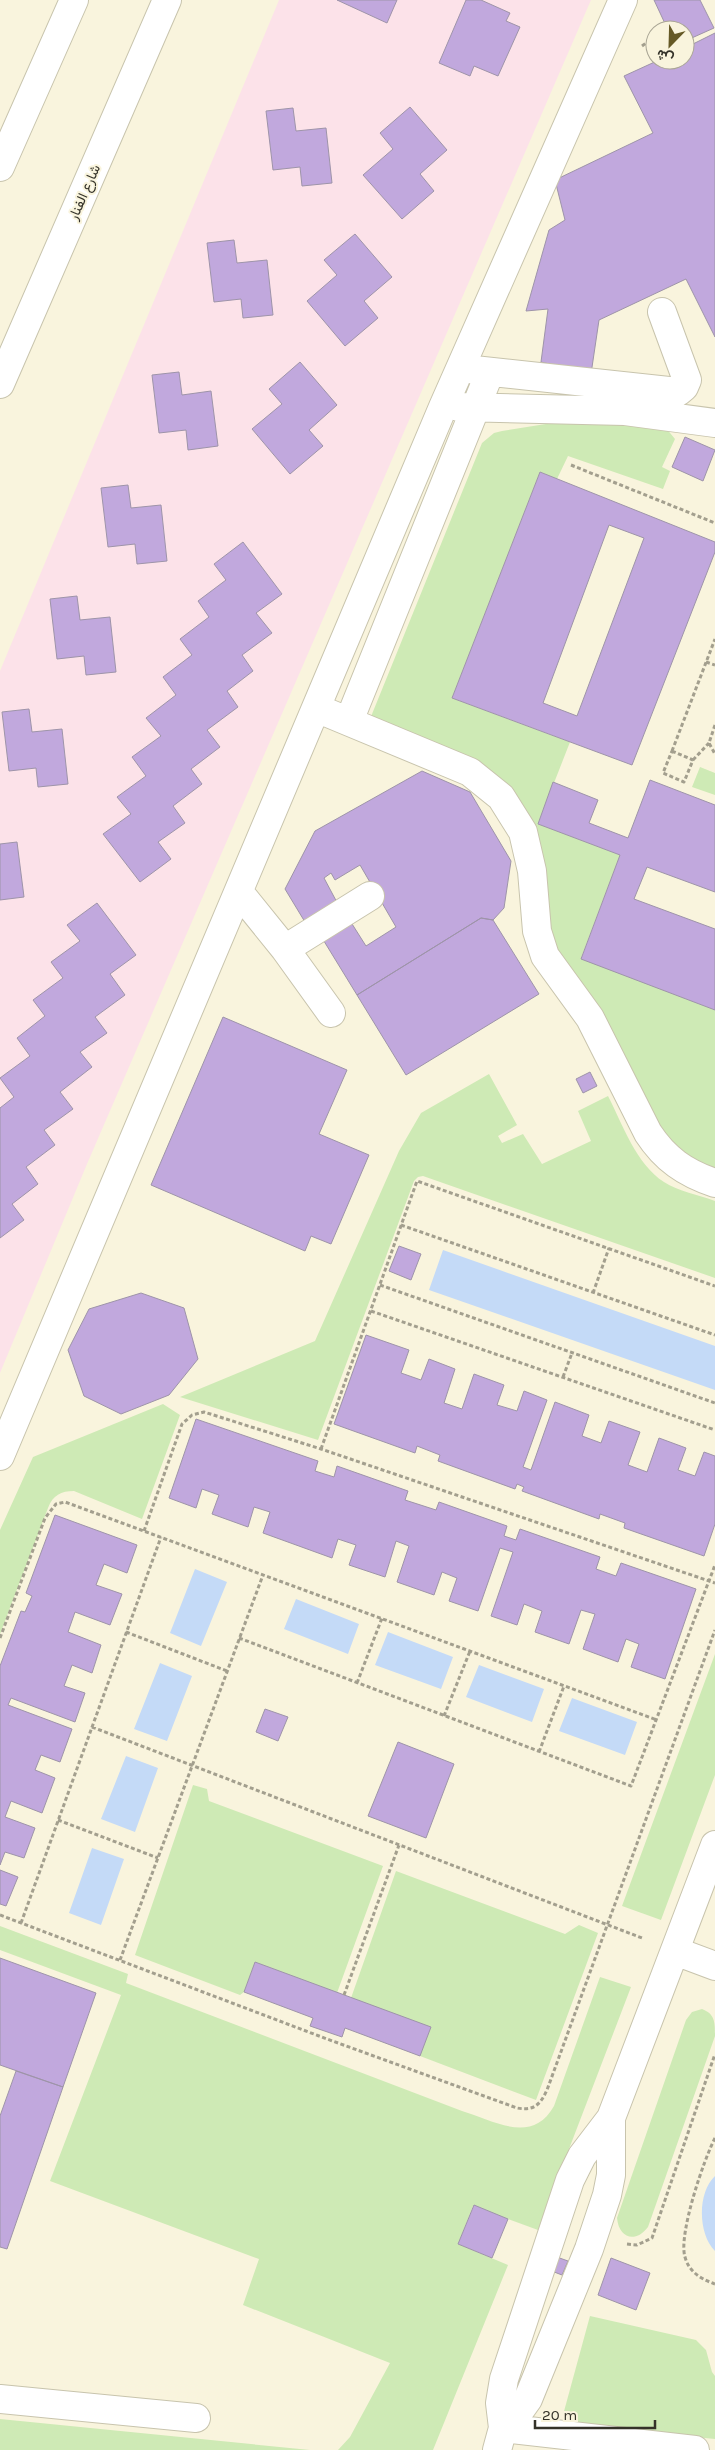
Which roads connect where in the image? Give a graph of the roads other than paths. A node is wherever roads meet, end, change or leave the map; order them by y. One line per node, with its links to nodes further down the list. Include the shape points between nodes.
1 (74, 0): 4 (main road)
2 (167, 0): 8 (main road, شارع الفنار)
3 (623, 0): 6 (main road)
4 (0, 167)
5 (662, 312): 7 (main road, via 687,380 678,392)
6 (460, 369): 7 (main road); 9 (main road)
7 (490, 372): 10 (main road)
8 (0, 384)
9 (443, 407): 10 (main road); 12 (main road)
10 (476, 408): 11 (main road, via 625,411); 13 (main road)
11 (715, 423)
12 (316, 708): 13 (main road); 14 (main road)
13 (349, 721): 18 (main road, via 470,772 501,797 522,832 532,871 537,931 545,956 590,1018 659,1150 692,1175)
14 (239, 892): 16 (main road); 19 (main road)
15 (370, 896): 16 (main road)
16 (285, 949): 17 (main road)
17 (331, 1013)
18 (715, 1183)
19 (0, 1456)
20 (715, 1845): 21 (main road)
21 (675, 1951): 22 (main road); 23 (main road)
22 (715, 1966)
23 (612, 2118): 26 (main road, via 611,2175 595,2231 528,2399); 26 (main road, via 582,2156 559,2211 504,2379)
24 (0, 2399): 25 (main road)
25 (196, 2418)
26 (500, 2439): 27 (main road)
27 (695, 2450)

